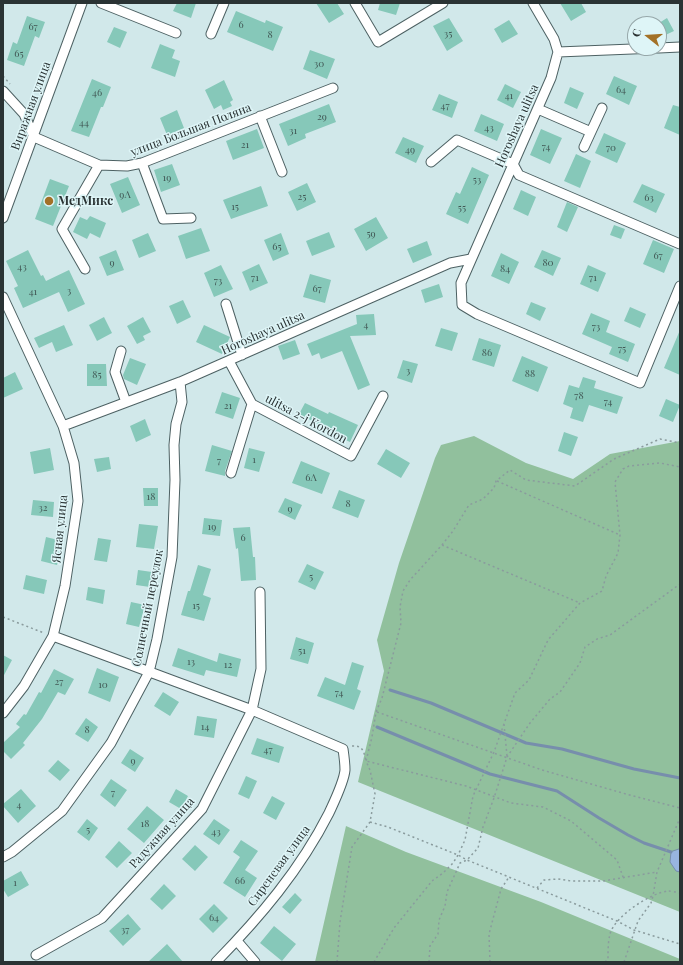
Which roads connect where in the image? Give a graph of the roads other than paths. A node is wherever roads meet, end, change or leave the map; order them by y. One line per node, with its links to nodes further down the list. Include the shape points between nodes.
1 (82, 3): 19 (street, Виражная улица)
2 (101, 3): 7 (street)
3 (224, 3): 8 (street)
4 (355, 3): 5 (street, via 378,42)
5 (443, 3)
6 (534, 4): 12 (street, via 554,39)
7 (176, 33)
8 (211, 34)
9 (680, 47): 10 (street)
10 (667, 48)
11 (627, 49): 12 (street)
12 (558, 52): 16 (street, Horoshaya ulitsa, via 551,78)
13 (333, 88): 17 (street, улица Большая Поляна)
14 (3, 91): 19 (street, via 24,114)
15 (602, 108): 18 (street)
16 (538, 109): 18 (street); 23 (street, Horoshaya ulitsa)
17 (260, 116): 22 (street, улица Большая Поляна); 25 (street)
18 (591, 132): 20 (street)
19 (34, 137): 24 (street, улица Большая Поляна); 26 (street, Виражная улица)
20 (584, 147)
21 (431, 162): 23 (street, via 456,140)
22 (142, 163): 24 (street, улица Большая Поляна, via 127,166); 27 (street, via 163,219)
23 (513, 164): 28 (street, via 519,175); 29 (street, Horoshaya ulitsa)
24 (99, 165): 30 (street, via 62,229)
25 (282, 172)
26 (3, 218)
27 (191, 218)
28 (680, 244)
29 (471, 259): 31 (street, Horoshaya ulitsa, via 461,283 462,305 477,314 640,383); 35 (street, Horoshaya ulitsa, via 450,263)
30 (85, 269)
31 (680, 286)
32 (3, 297): 41 (street, Ясная улица)
33 (226, 304): 35 (street)
34 (121, 351): 39 (street, via 115,372)
35 (242, 355): 36 (street, Horoshaya ulitsa)
36 (229, 360): 37 (street, Horoshaya ulitsa); 40 (street, ulitsa 2-j Kordon)
37 (180, 382): 39 (street, Horoshaya ulitsa); 45 (street, Солнечный переулок, via 182,402 174,445 172,557 157,639)
38 (383, 396): 40 (street, ulitsa 2-j Kordon, via 351,456)
39 (126, 402): 41 (street, Horoshaya ulitsa)
40 (252, 404): 42 (street, ulitsa 2-j Kordon)
41 (63, 426): 44 (street, Ясная улица, via 74,463 78,501 65,586)
42 (231, 473)
43 (260, 592): 46 (street, Радужная улица, via 261,669)
44 (53, 636): 45 (street); 47 (street, Ясная улица, via 24,686)
45 (148, 672): 46 (street); 48 (street, Солнечный переулок, via 111,743 62,811)
46 (252, 710): 49 (street, Сиреневая улица, via 343,749 345,771 336,800 310,848 273,900); 50 (street, Радужная улица, via 202,809 102,918)
47 (3, 713)
48 (3, 857)
49 (237, 941): 51 (street, Сиреневая улица); 52 (street)
50 (36, 955)
51 (216, 962)
52 (255, 962)

